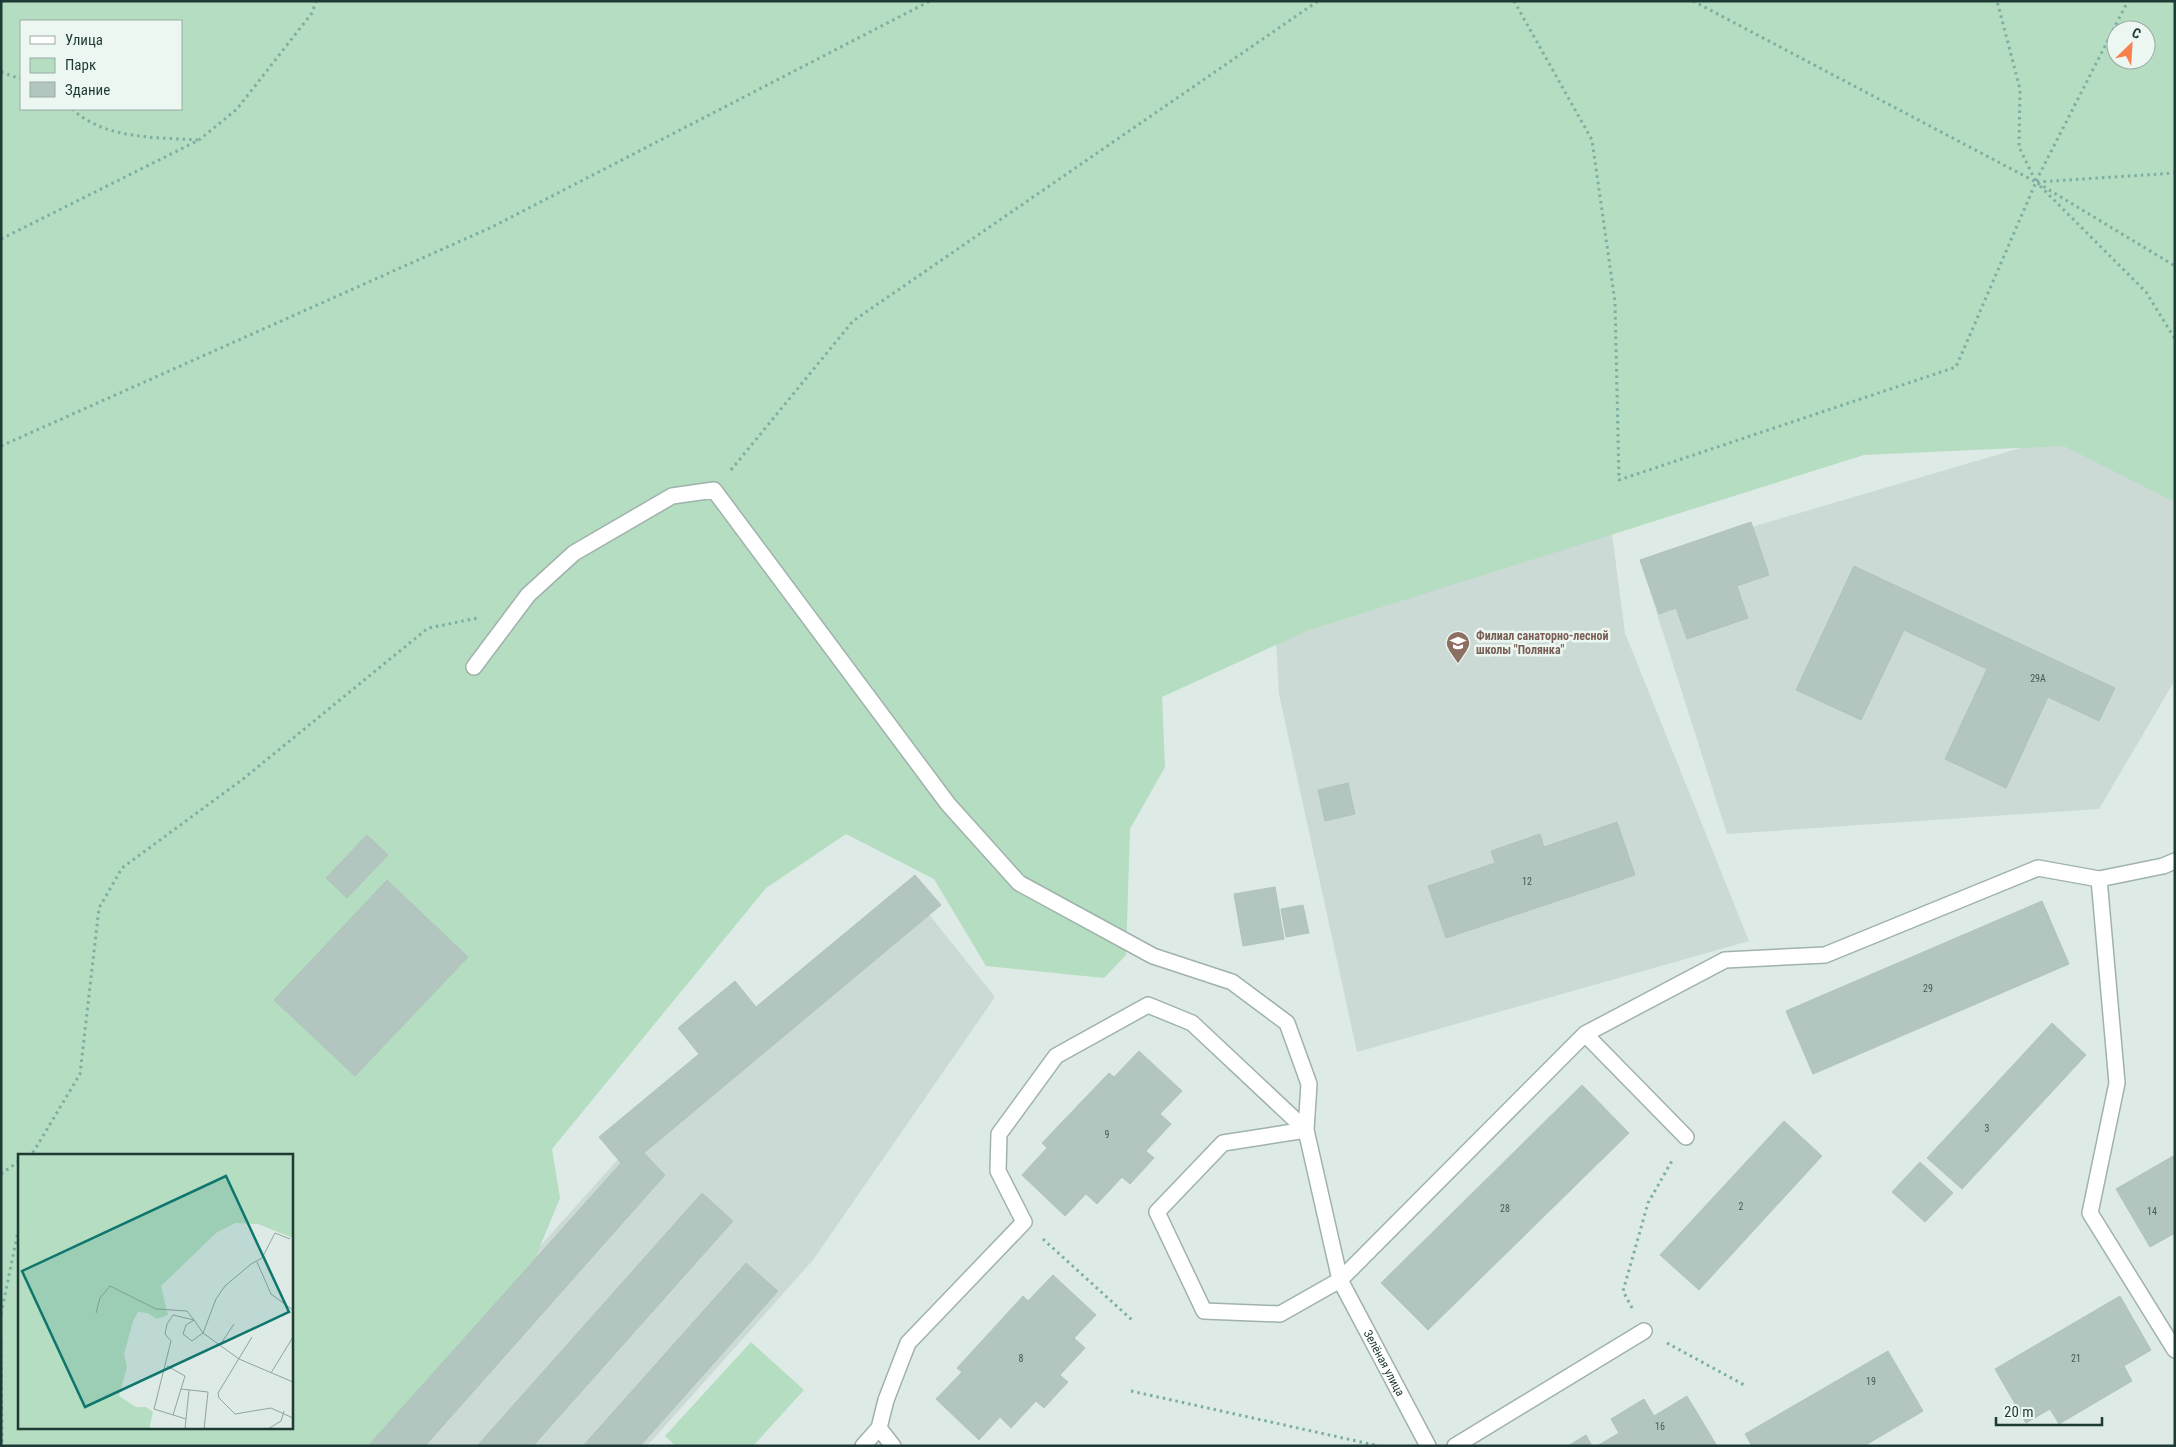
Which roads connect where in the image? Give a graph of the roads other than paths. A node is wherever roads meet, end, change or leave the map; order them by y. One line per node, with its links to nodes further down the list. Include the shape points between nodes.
1 (474, 667): 5 (street, Зелёная улица, via 528,595 574,553 672,496 714,490 948,804 1019,883 1153,956 1232,982 1287,1023 1309,1084)
2 (2175, 861): 3 (street)
3 (2099, 880): 4 (street, via 2038,868 1825,955 1726,960); 9 (street, via 2116,1083 2090,1213)
4 (1585, 1034): 6 (street); 7 (street)
5 (1306, 1130): 7 (street, Зелёная улица); 7 (street, via 1224,1143 1157,1212 1204,1311 1280,1314); 10 (street, via 1192,1023 1148,1005 1056,1056 999,1134 998,1171 1024,1222 908,1343 886,1400)
6 (1686, 1137)
7 (1340, 1280): 13 (street, Зелёная улица)
8 (1644, 1331): 14 (street)
9 (2175, 1350)
10 (880, 1428): 11 (street); 12 (street)
11 (863, 1446)
12 (893, 1446)
13 (1428, 1446)
14 (1454, 1446)

